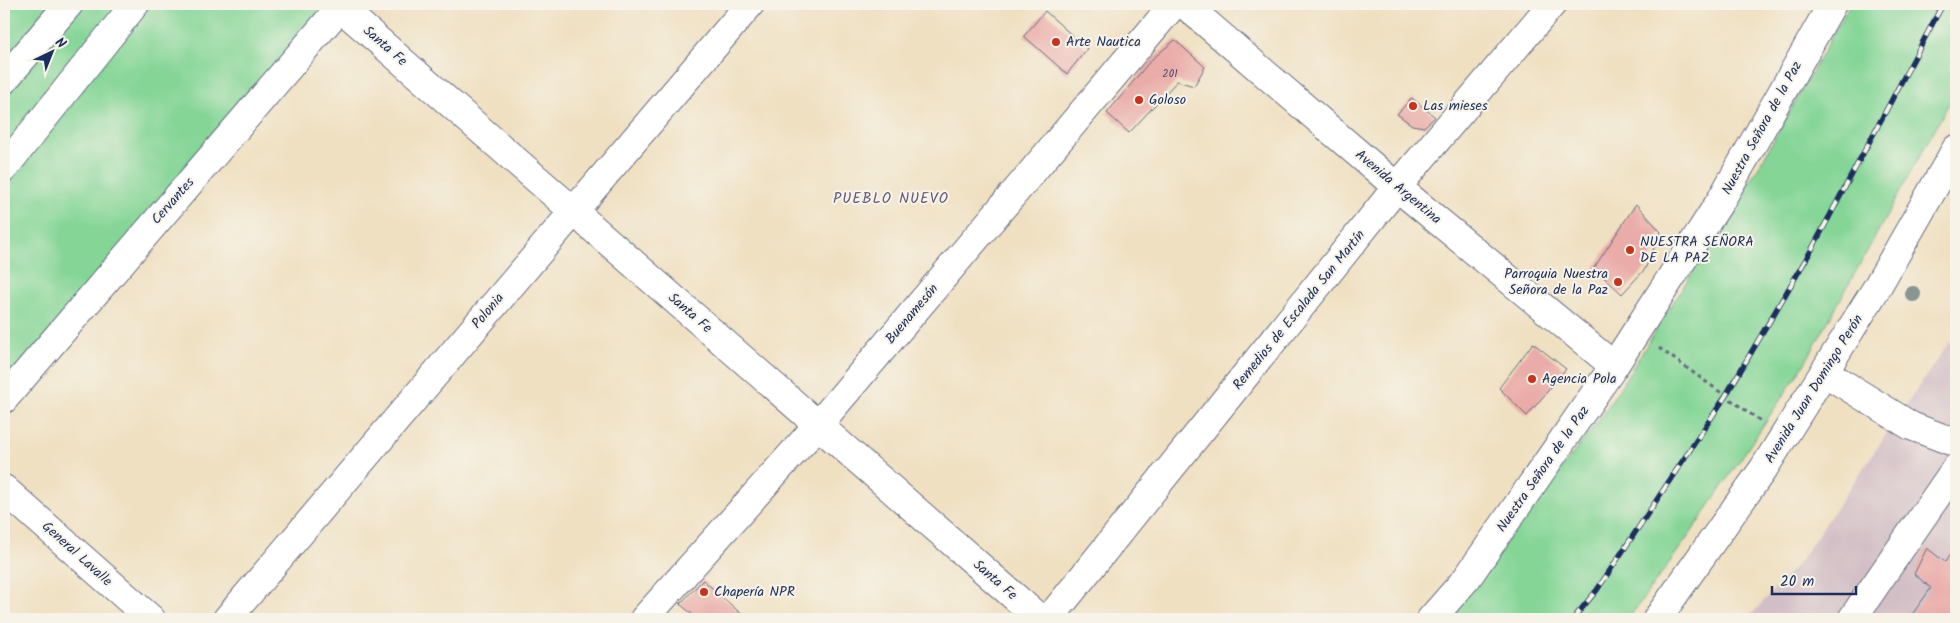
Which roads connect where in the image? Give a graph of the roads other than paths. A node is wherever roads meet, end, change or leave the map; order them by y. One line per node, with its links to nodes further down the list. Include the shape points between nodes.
1 (69, 4): 9 (main road)
2 (135, 4): 11 (main road)
3 (750, 4): 13 (main road, Polonia)
4 (1174, 4): 17 (main road, Buenamesón)
5 (1184, 4): 12 (main road, Avenida Argentina)
6 (1552, 4): 12 (main road, Remedios de Escalada San Martín)
7 (1832, 4): 14 (main road, Nuestra Señora de la Paz, via 1721,200)
8 (342, 5): 13 (main road, Santa Fe); 16 (main road, Cervantes)
9 (4, 80)
10 (1956, 150): 15 (main road, Avenida Juan Domingo Perón)
11 (4, 168)
12 (1397, 188): 14 (main road, Avenida Argentina); 25 (main road, Remedios de Escalada San Martín)
13 (573, 210): 17 (main road, Santa Fe); 22 (main road, Polonia)
14 (1614, 366): 26 (main road, Nuestra Señora de la Paz, via 1467,578)
15 (1824, 372): 18 (main road, via 1911,426); 27 (main road, Avenida Juan Domingo Perón, via 1764,468)
16 (4, 399)
17 (818, 424): 23 (main road, Buenamesón); 24 (main road, Santa Fe)
18 (1956, 443)
19 (1956, 468): 28 (main road)
20 (4, 488): 21 (main road, General Lavalle)
21 (151, 619)
22 (227, 619)
23 (644, 619)
24 (1040, 619)
25 (1049, 619)
26 (1431, 619)
27 (1657, 619)
28 (1852, 619)

